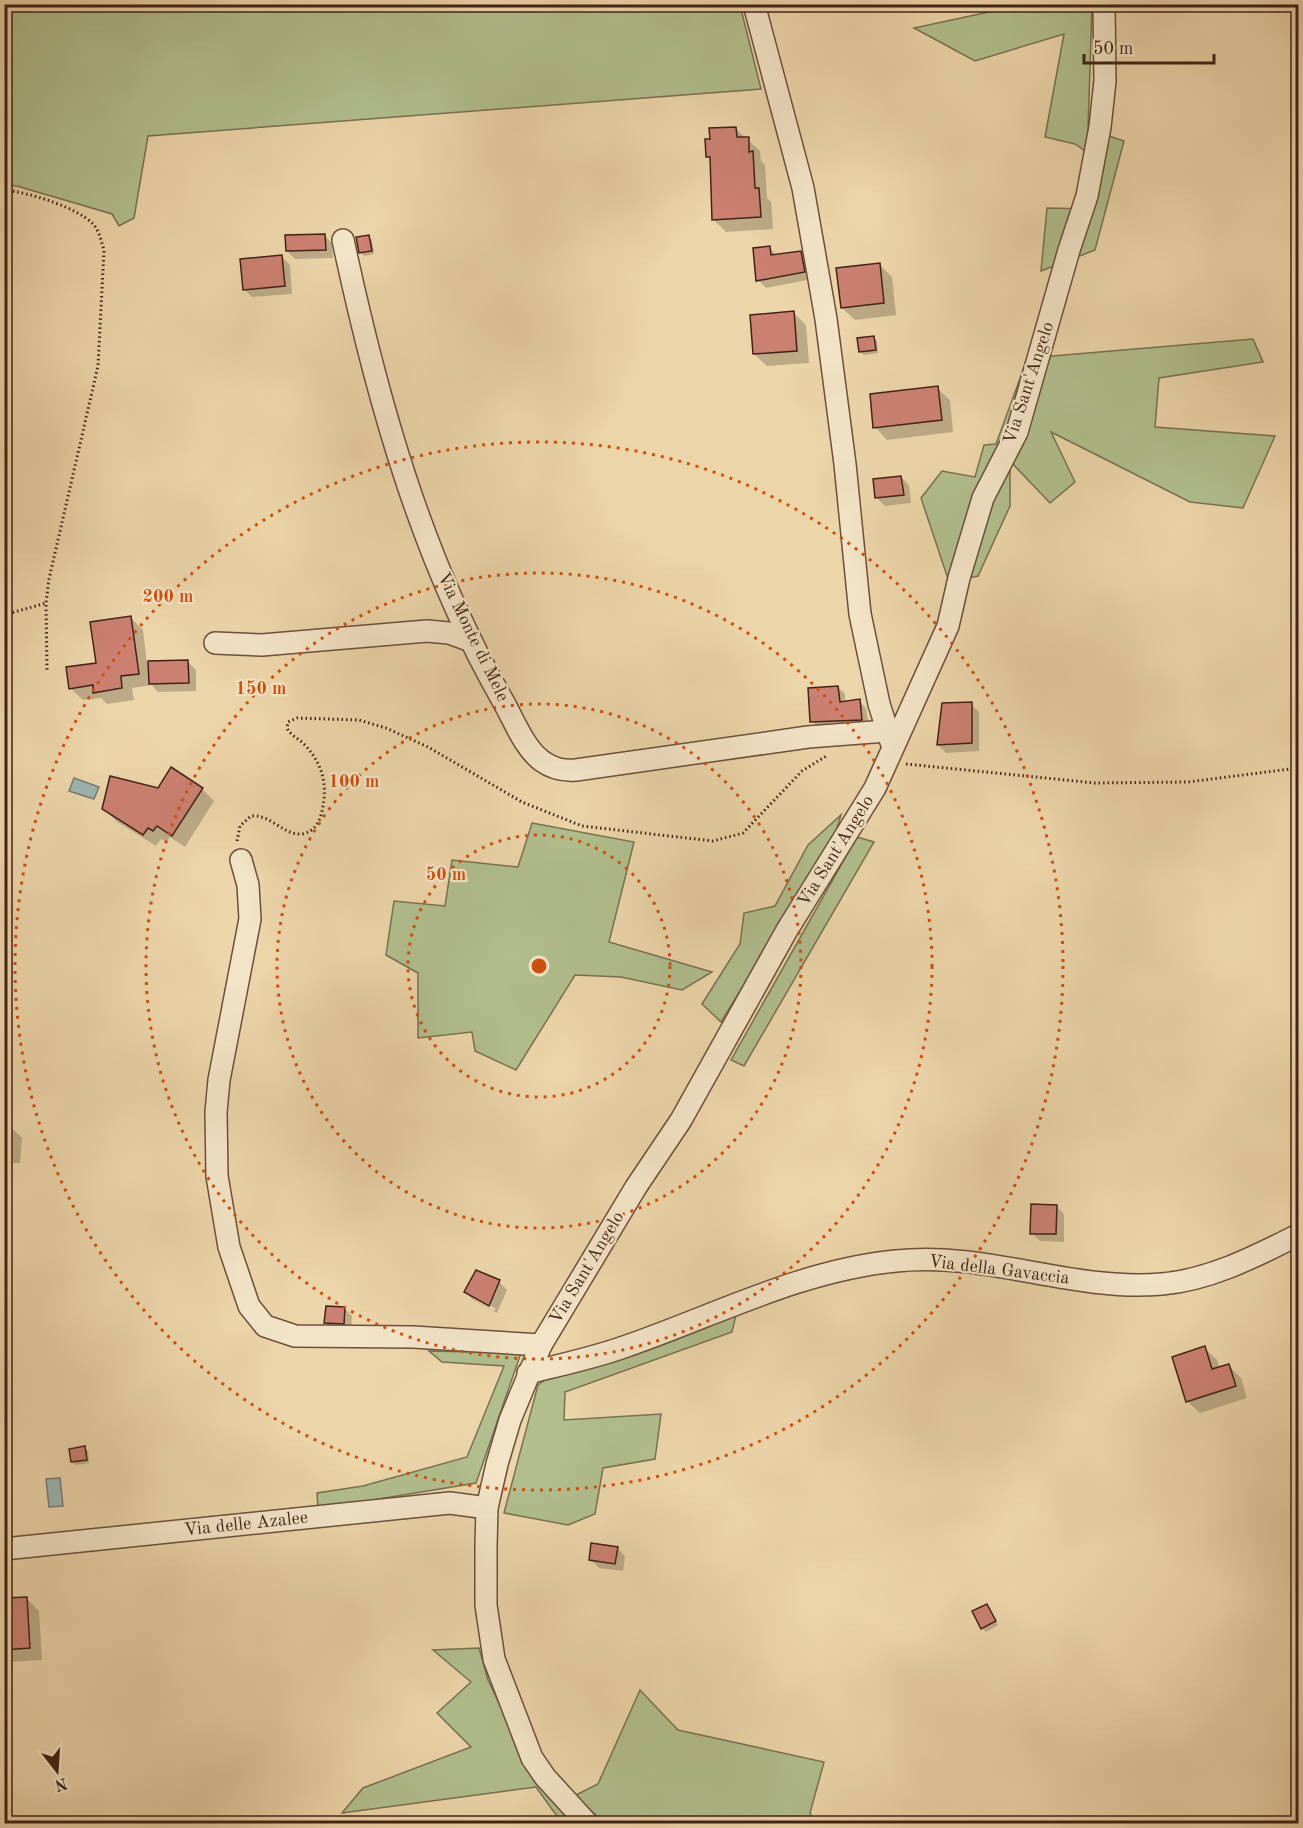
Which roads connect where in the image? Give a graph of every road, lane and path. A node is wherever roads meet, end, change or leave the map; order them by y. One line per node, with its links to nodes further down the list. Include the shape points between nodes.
1 (754, 4): 10 (street, via 803,188 826,319 860,614)
2 (1104, 4): 10 (street, Via Sant'Angelo, via 1105,81 1087,196 1017,432 983,498 948,626)
3 (4, 190): 5 (path, via 25,192 92,222 104,250 98,366)
4 (343, 240): 7 (street, Via Monte di Mele, via 368,354 399,464)
5 (46, 603): 6 (path); 9 (path)
6 (4, 615)
7 (471, 641): 8 (street, via 427,631 262,645); 10 (street, Via Monte di Mele, via 530,747 543,762 560,770 583,770 797,738)
8 (215, 644)
9 (47, 670)
10 (888, 746): 12 (path, via 1095,783 1188,782); 15 (street, Via Sant'Angelo, via 875,788 787,930 681,1120)
11 (831, 754): 13 (path, via 802,771 743,833 713,841 582,826 522,802 428,747 386,729 359,720 297,718 288,722 287,728 312,754 326,783 320,820 302,834 293,833 268,817 245,819 237,834)
12 (1299, 768)
13 (241, 860): 15 (street, via 248,885 250,919 219,1080 216,1123 217,1176 229,1247 249,1306 265,1326 295,1336 413,1337)
14 (1299, 1235): 16 (street, Via della Gavaccia, via 1216,1271 1164,1284 1098,1282 947,1260 883,1263 814,1278 624,1347)
15 (541, 1345): 16 (street, Via Sant'Angelo)
16 (528, 1373): 17 (street, Via Sant'Angelo, via 497,1464)
17 (487, 1508): 18 (street, Via delle Azalee, via 450,1503); 19 (street, Via Sant'Angelo, via 486,1605 498,1672 532,1758)
18 (4, 1549)
19 (588, 1824)

